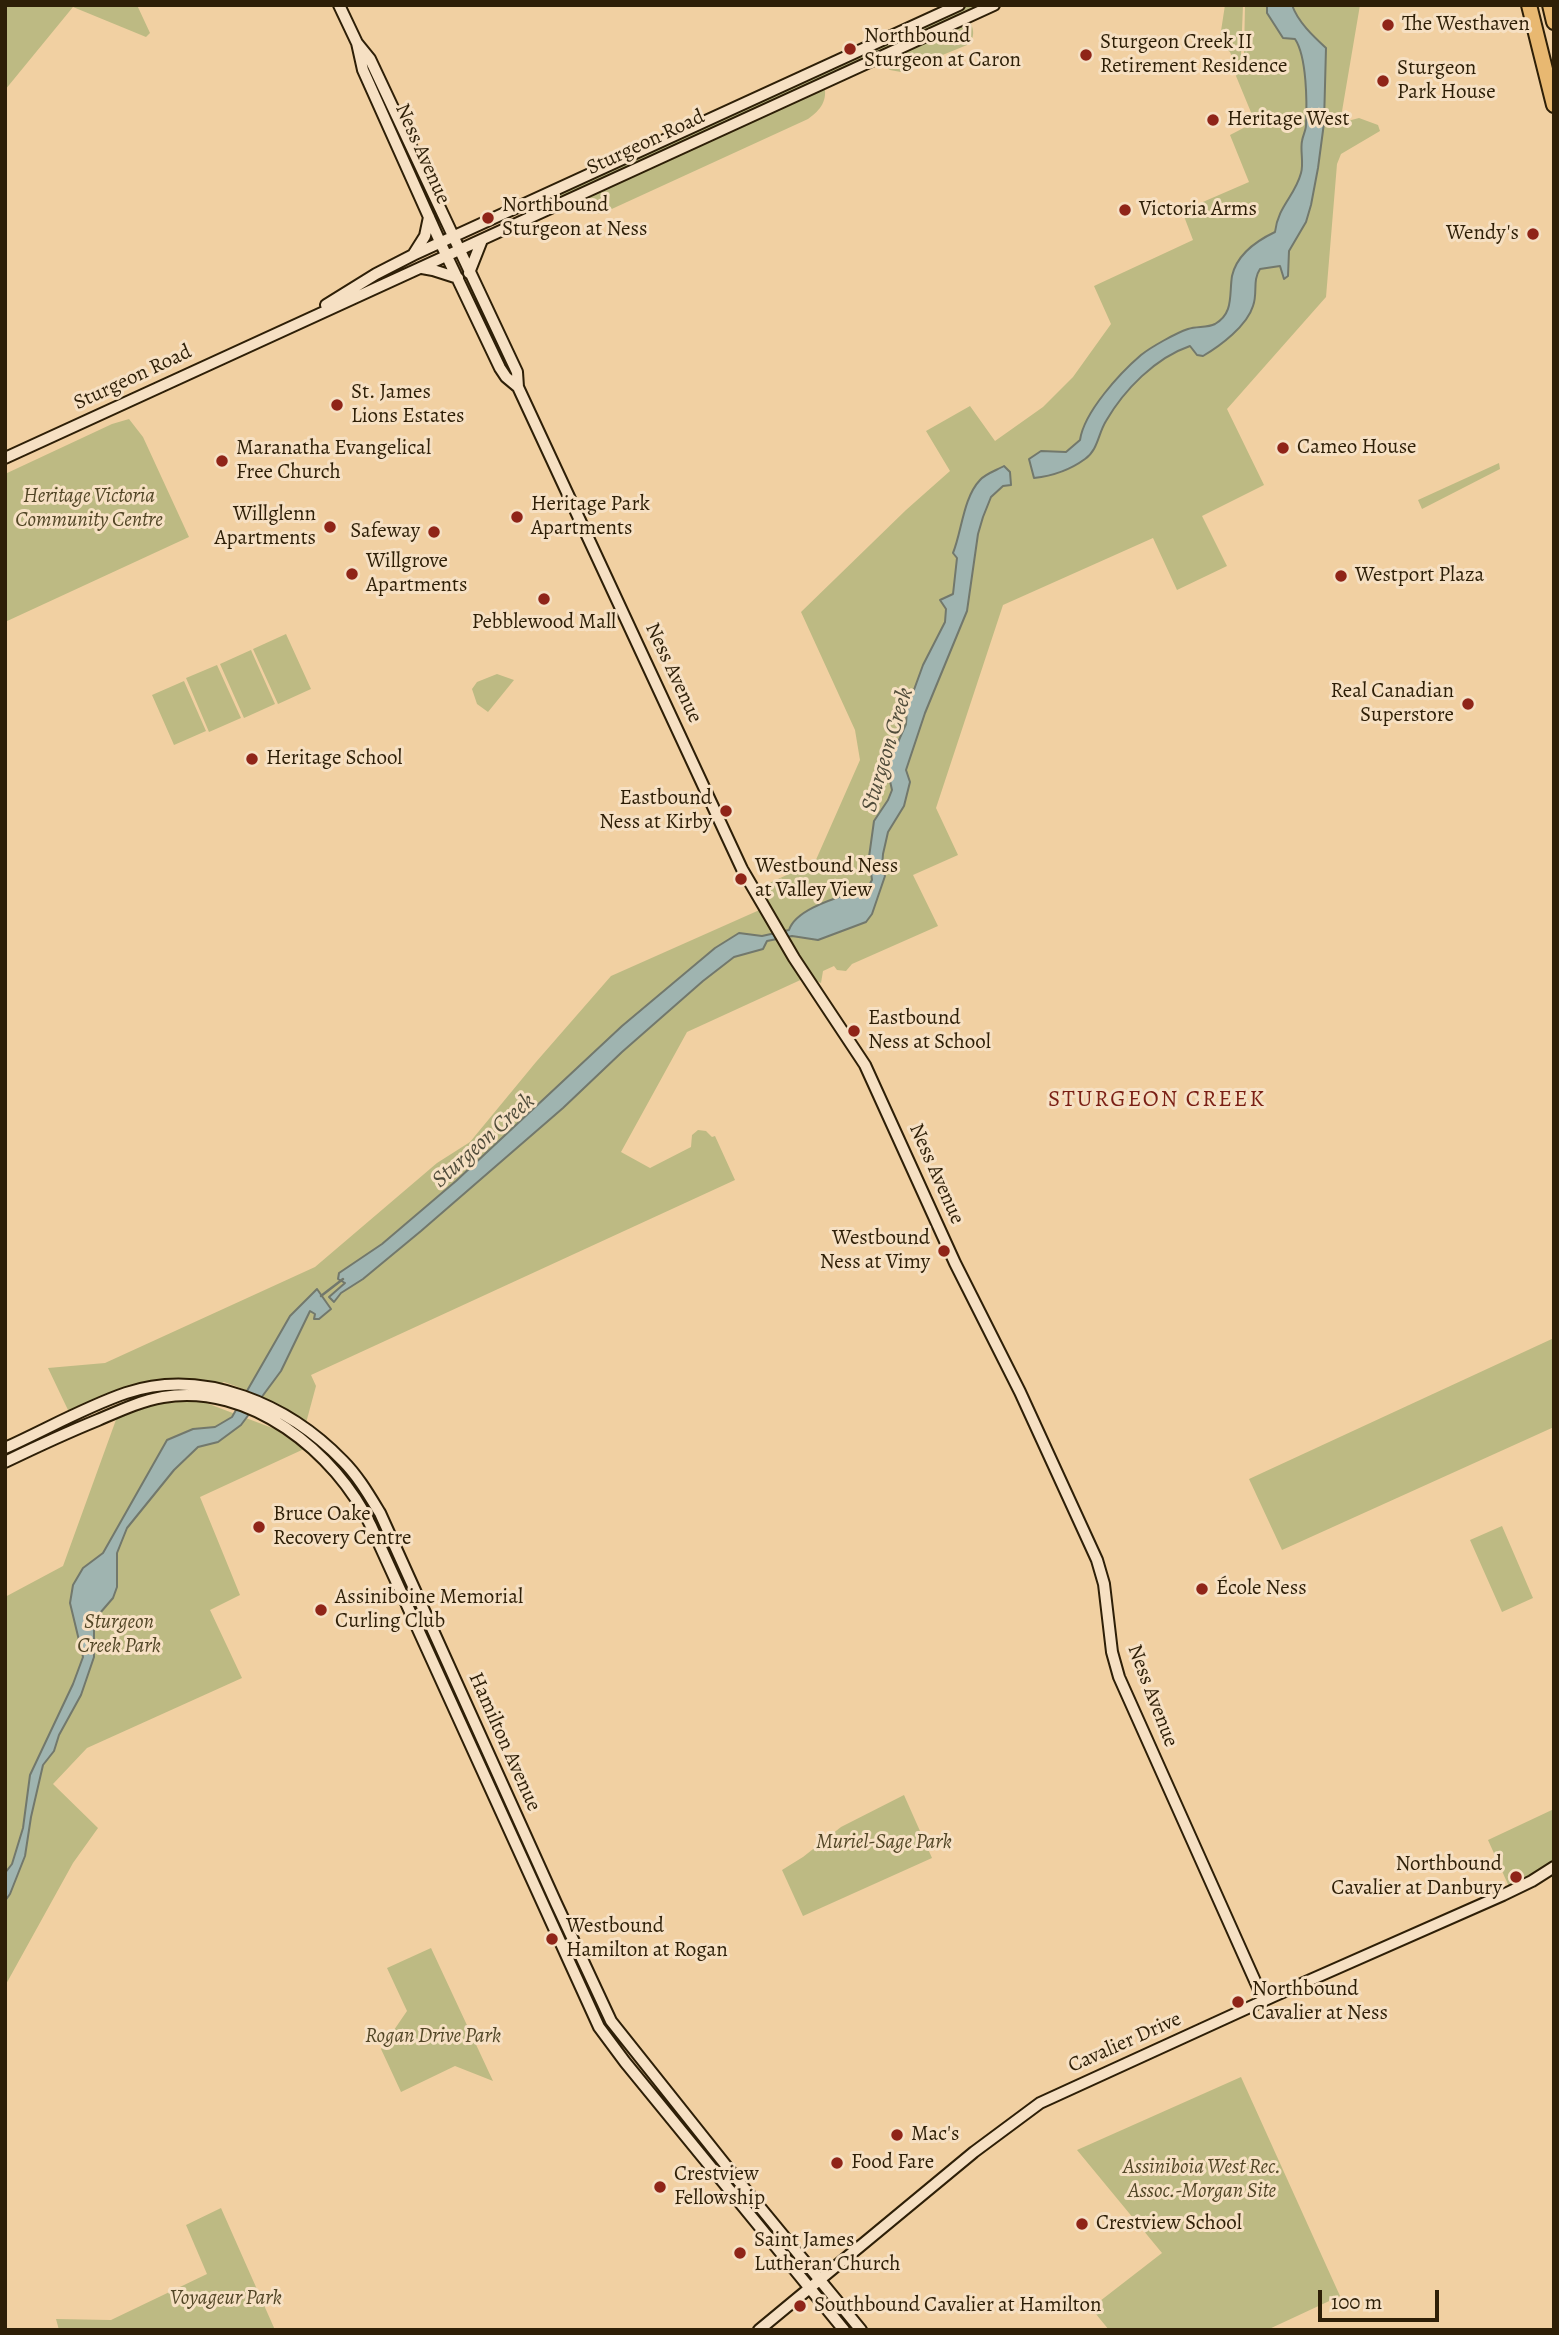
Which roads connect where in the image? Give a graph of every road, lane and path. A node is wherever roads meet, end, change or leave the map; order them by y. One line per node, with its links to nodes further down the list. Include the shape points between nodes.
1 (339, 5): 7 (street, Ness Avenue)
2 (959, 5): 10 (street, Sturgeon Road)
3 (994, 5): 11 (street, Sturgeon Road)
4 (1530, 5): 8 (highway)
5 (1550, 5): 6 (highway)
6 (1554, 22)
7 (357, 43): 9 (street, Ness Avenue, via 363,70); 10 (street, Ness Avenue, via 370,59)
8 (1554, 105)
9 (429, 217): 12 (street, Ness Avenue); 14 (street, via 425,236)
10 (453, 238): 12 (street, Sturgeon Road); 13 (street, Ness Avenue)
11 (482, 240): 13 (street, Sturgeon Road); 17 (street)
12 (441, 244): 14 (street, Sturgeon Road); 15 (street, Ness Avenue)
13 (458, 249): 15 (street, Sturgeon Road); 17 (street, Ness Avenue)
14 (413, 255): 19 (street, Sturgeon Road)
15 (446, 256): 16 (street, Sturgeon Road); 18 (street, Ness Avenue)
16 (419, 268): 18 (street); 19 (street, Sturgeon Road)
17 (469, 272): 20 (street, Ness Avenue, via 517,372)
18 (458, 278): 20 (street, Ness Avenue, via 500,368)
19 (314, 316): 21 (street, Sturgeon Road)
20 (518, 387): 27 (street, Ness Avenue, via 742,869 865,1065 1020,1392 1093,1551 1104,1584 1119,1677)
21 (5, 458)
22 (222, 1394): 23 (street, Hamilton Avenue); 24 (street, Hamilton Avenue, via 190,1384 125,1393); 25 (street, Hamilton Avenue, via 142,1402)
23 (268, 1411): 28 (street, Hamilton Avenue, via 304,1427 344,1462 367,1491 611,2021); 29 (street, Hamilton Avenue, via 335,1471 367,1518 599,2027)
24 (5, 1448)
25 (5, 1462)
26 (1554, 1867): 27 (street, Cavalier Drive, via 1511,1891)
27 (1264, 2001): 28 (street, Cavalier Drive, via 1040,2103)
28 (819, 2280): 29 (street, Cavalier Drive); 32 (street, Hamilton Avenue)
29 (810, 2288): 30 (street, Cavalier Drive); 31 (street, Hamilton Avenue)
30 (758, 2330)
31 (844, 2330)
32 (861, 2330)

